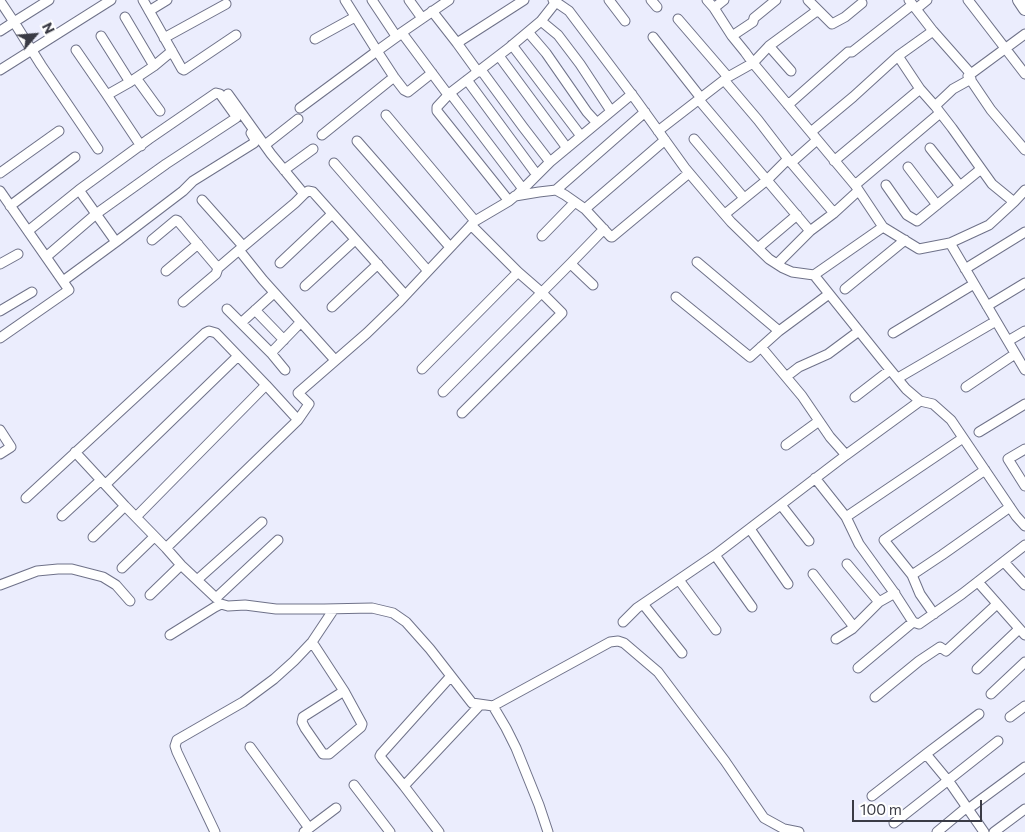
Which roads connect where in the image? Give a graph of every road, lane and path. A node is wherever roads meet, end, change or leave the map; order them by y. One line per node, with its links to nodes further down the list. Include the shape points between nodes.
1 (49, 0): 35 (street)
2 (111, 0): 52 (street)
3 (143, 0): 27 (street)
4 (166, 0): 27 (street)
5 (358, 0): 21 (street)
6 (372, 0): 41 (street)
7 (409, 0): 31 (street)
8 (449, 0): 28 (street)
9 (524, 0): 47 (street)
10 (610, 0): 33 (street)
11 (707, 0): 24 (street)
12 (724, 0): 24 (street)
13 (776, 0): 43 (street)
14 (808, 0): 26 (street)
15 (927, 0): 23 (street)
16 (968, 0): 50 (street)
17 (1019, 0): 25 (street)
18 (0, 1): 35 (street)
19 (554, 1): 34 (street); 72 (street, via 568,11)
20 (860, 1): 26 (street, via 845,17 832,24)
21 (347, 3): 30 (street)
22 (226, 4): 45 (street)
23 (912, 4): 37 (street); 75 (street, via 848,52)
24 (714, 8): 43 (street)
25 (1025, 8)
26 (818, 10): 49 (street)
27 (148, 11): 45 (street)
28 (432, 11): 31 (street); 47 (street)
29 (125, 17): 58 (street)
30 (355, 18): 46 (street); 54 (street)
31 (422, 18): 41 (street)
32 (678, 19): 66 (street)
33 (625, 20)
34 (541, 21): 38 (street); 79 (street, via 558,35)
35 (14, 22): 36 (street); 52 (street)
36 (0, 31)
37 (933, 31): 56 (street); 65 (street)
38 (528, 32): 48 (street); 84 (street)
39 (1025, 34): 50 (street)
40 (236, 35): 53 (street, via 185,69)
41 (399, 35): 54 (street); 62 (street)
42 (101, 36): 67 (street)
43 (732, 36): 57 (street)
44 (653, 37): 74 (street)
45 (164, 38): 53 (street)
46 (315, 40)
47 (457, 44): 61 (street)
48 (512, 45): 55 (street); 89 (street)
49 (768, 46): 57 (street); 60 (street)
50 (1005, 49): 63 (street); 65 (street)
51 (76, 50): 73 (street)
52 (32, 51): 59 (street); 98 (street)
53 (172, 51): 58 (street)
54 (376, 51): 64 (street); 76 (street)
55 (498, 56): 61 (street); 96 (street)
56 (898, 56): 69 (street); 87 (street)
57 (752, 63): 66 (street); 75 (street)
58 (154, 66): 67 (street)
59 (0, 70)
60 (791, 70)
61 (480, 71): 68 (street); 104 (street)
62 (432, 73): 64 (street, via 408,92); 70 (street)
63 (1025, 74)
64 (394, 77): 88 (street)
65 (971, 77): 77 (street, via 953,89); 100 (street, via 991,110)
66 (726, 78): 74 (street); 102 (street)
67 (133, 80): 73 (street); 78 (street)
68 (467, 80): 70 (street); 111 (street)
69 (920, 89): 77 (street); 103 (street)
70 (448, 92): 116 (street); 123 (street, via 437,110)
71 (228, 94): 94 (street)
72 (632, 94): 79 (street); 80 (street)
73 (107, 95): 95 (street)
74 (700, 99): 86 (street); 112 (street)
75 (788, 105): 87 (street)
76 (300, 108)
77 (938, 110): 107 (street); 115 (street)
78 (160, 111)
79 (611, 111): 84 (street)
80 (645, 112): 86 (street); 118 (street)
81 (386, 115): 135 (street)
82 (236, 116): 95 (street, via 216,93); 131 (street); 145 (street, via 254,138 254,143 193,181)
83 (298, 119): 94 (street)
84 (597, 123): 89 (street)
85 (59, 131): 109 (street)
86 (658, 131): 91 (street)
87 (811, 132): 92 (street)
88 (322, 134)
89 (581, 136): 96 (street)
90 (694, 138): 122 (street)
91 (665, 140): 110 (street); 129 (street)
92 (817, 140): 102 (street); 103 (street)
93 (357, 141): 148 (street)
94 (265, 145): 108 (street)
95 (141, 146): 117 (street)
96 (567, 148): 104 (street)
97 (930, 148): 114 (street)
98 (98, 149)
99 (313, 149): 108 (street)
100 (1025, 150)
101 (75, 157): 128 (street)
102 (790, 161): 112 (street); 130 (street)
103 (834, 161): 115 (street)
104 (550, 162): 111 (street)
105 (334, 163): 162 (street)
106 (908, 167): 127 (street)
107 (981, 169): 114 (street); 126 (street, via 992,184)
108 (284, 170): 121 (street)
109 (0, 173)
110 (690, 174): 133 (street); 137 (street, via 612,237)
111 (537, 175): 116 (street)
112 (767, 180): 122 (street); 134 (street)
113 (886, 185): 127 (street, via 907,215 917,221)
114 (960, 186): 127 (street)
115 (857, 188): 130 (street); 136 (street)
116 (523, 189): 123 (street)
117 (79, 190): 131 (street); 138 (street)
118 (556, 190): 123 (street); 125 (street)
119 (1025, 190): 126 (street)
120 (0, 191): 128 (street)
121 (304, 194): 132 (street, via 313,192); 149 (street)
122 (744, 198): 133 (street)
123 (512, 199): 135 (street)
124 (202, 200): 149 (street)
125 (575, 202): 129 (street); 141 (street)
126 (1014, 202): 146 (street, via 989,224)
127 (937, 205)
128 (10, 206): 138 (street)
129 (585, 209): 137 (street)
130 (834, 213): 139 (street)
131 (96, 214): 145 (street); 152 (street)
132 (332, 214): 143 (street); 155 (street)
133 (725, 214): 150 (street)
134 (797, 215): 139 (street); 150 (street)
135 (473, 223): 148 (street); 163 (street)
136 (883, 227): 144 (street); 164 (street)
137 (604, 229): 153 (street)
138 (28, 231): 152 (street)
139 (810, 231): 158 (street)
140 (1025, 232): 160 (street)
141 (542, 236)
142 (152, 240): 147 (street, via 176,220)
143 (356, 240): 157 (street); 168 (street)
144 (905, 240): 146 (street, via 919,249); 170 (street)
145 (116, 242): 165 (street)
146 (950, 243): 160 (street)
147 (198, 244): 159 (street); 161 (street)
148 (450, 247): 162 (street)
149 (241, 248): 159 (street); 173 (street)
150 (758, 248): 158 (street)
151 (18, 254): 156 (street)
152 (46, 257): 165 (street)
153 (572, 262): 169 (street); 172 (street)
154 (697, 262): 187 (street)
155 (280, 263)
156 (0, 264)
157 (378, 264): 175 (street); 180 (street)
158 (777, 264): 164 (street, via 792,272)
159 (218, 268): 177 (street, via 216,274)
160 (965, 269): 167 (street)
161 (166, 271)
162 (428, 271): 175 (street)
163 (518, 272): 172 (street); 198 (street)
164 (814, 275): 174 (street)
165 (63, 281): 190 (street, via 69,291)
166 (1025, 283): 178 (street)
167 (974, 284): 178 (street); 189 (street)
168 (305, 286)
169 (593, 286)
170 (845, 289)
171 (32, 292): 182 (street)
172 (542, 292): 206 (street); 210 (street, via 561,315)
173 (274, 293): 181 (street); 185 (street)
174 (830, 294): 187 (street); 188 (street)
175 (406, 295): 197 (street)
176 (676, 297): 193 (street, via 750,357)
177 (183, 302)
178 (987, 306): 183 (street)
179 (227, 308): 184 (street)
180 (332, 308)
181 (255, 310): 184 (street); 191 (street)
182 (0, 311)
183 (996, 321): 192 (street); 203 (street)
184 (242, 322): 194 (street)
185 (300, 323): 191 (street); 197 (street)
186 (1025, 331): 192 (street)
187 (779, 332): 193 (street)
188 (859, 332): 200 (street); 202 (street)
189 (893, 332)
190 (0, 338)
191 (284, 340): 194 (street)
192 (1008, 342): 195 (street)
193 (761, 347): 202 (street)
194 (271, 353): 199 (street)
195 (1015, 354): 201 (street); 205 (street)
196 (238, 356): 204 (street); 218 (street, via 216,333 205,333); 223 (street)
197 (335, 360): 211 (street, via 298,393 308,404)
198 (422, 369)
199 (285, 370)
200 (890, 370): 203 (street); 207 (street)
201 (1025, 370)
202 (786, 377): 212 (street)
203 (898, 378): 208 (street)
204 (266, 385): 211 (street); 230 (street)
205 (966, 387)
206 (443, 392)
207 (855, 396)
208 (920, 401): 215 (street, via 933,404 952,420); 220 (street)
209 (1025, 404): 214 (street)
210 (462, 413)
211 (298, 420): 240 (street)
212 (819, 421): 216 (street); 220 (street)
213 (0, 430): 219 (street, via 11,447)
214 (979, 432)
215 (962, 438): 221 (street); 231 (street)
216 (786, 445)
217 (1025, 449): 224 (street, via 1008,459)
218 (75, 452): 223 (street); 225 (street)
219 (0, 454)
220 (846, 455): 222 (street)
221 (985, 470): 228 (street); 247 (street, via 884,540)
222 (815, 478): 226 (street); 231 (street)
223 (104, 482): 227 (street); 229 (street)
224 (1025, 486)
225 (26, 498)
226 (781, 505): 234 (street); 238 (street)
227 (125, 506): 230 (street); 235 (street)
228 (1010, 507): 233 (street); 247 (street)
229 (62, 516)
230 (136, 517): 236 (street)
231 (846, 517): 254 (street, via 859,544)
232 (262, 522): 248 (street)
233 (1025, 526)
234 (750, 529): 241 (street); 251 (street)
235 (93, 537)
236 (154, 537): 240 (street); 245 (street)
237 (278, 540): 248 (street, via 216,598)
238 (809, 541)
239 (1025, 546): 242 (street)
240 (166, 548): 244 (street)
241 (715, 555): 249 (street); 260 (street)
242 (1004, 562): 250 (street); 253 (street)
243 (848, 564): 257 (street)
244 (181, 565): 248 (street); 255 (street)
245 (122, 568)
246 (813, 574): 265 (street)
247 (912, 575): 262 (street)
248 (197, 580)
249 (678, 580): 258 (street); 266 (street)
250 (978, 582): 259 (street); 262 (street)
251 (788, 584)
252 (0, 585): 256 (street, via 37,571 72,569 103,577 116,585)
253 (1025, 585)
254 (895, 593): 257 (street); 264 (street)
255 (150, 595)
256 (130, 601)
257 (880, 602): 265 (street)
258 (643, 604): 263 (street); 271 (street)
259 (998, 604): 267 (street); 278 (street, via 946,651 940,647)
260 (752, 607)
261 (334, 609): 268 (street, via 276,609 221,604); 270 (street); 275 (street, via 372,608 393,613 406,622)
262 (934, 614): 264 (street, via 919,624)
263 (623, 622)
264 (913, 622): 273 (street)
265 (854, 627): 269 (street)
266 (716, 630)
267 (1022, 632): 274 (street)
268 (170, 635)
269 (836, 639)
270 (312, 642): 276 (street); 297 (street, via 274,680 244,702 177,740 177,752)
271 (682, 653)
272 (1025, 662): 277 (street)
273 (858, 668)
274 (977, 669)
275 (451, 676): 279 (street, via 472,703); 290 (street, via 380,756)
276 (344, 691): 276 (street, via 362,724 329,754 324,754 305,728 303,717)
277 (991, 694)
278 (874, 697)
279 (480, 705): 280 (street); 290 (street)
280 (493, 706): 300 (street, via 516,748); 301 (street, via 610,642 624,643 658,672 764,818 784,829)
281 (1025, 706): 283 (street)
282 (979, 714): 286 (street)
283 (1010, 717)
284 (998, 741): 288 (street)
285 (250, 746): 296 (street)
286 (926, 754): 288 (street); 291 (street)
287 (1025, 767): 293 (street)
288 (948, 780): 293 (street); 295 (street)
289 (354, 785): 298 (street)
290 (404, 786): 299 (street)
291 (872, 796)
292 (336, 808): 296 (street)
293 (968, 808): 302 (street); 303 (street)
294 (1025, 809): 304 (street)
295 (894, 823)
296 (306, 830)
297 (215, 832)
298 (390, 832)
299 (439, 832)
300 (548, 832)
301 (798, 832)
302 (937, 832)
303 (984, 832)
304 (994, 832)

